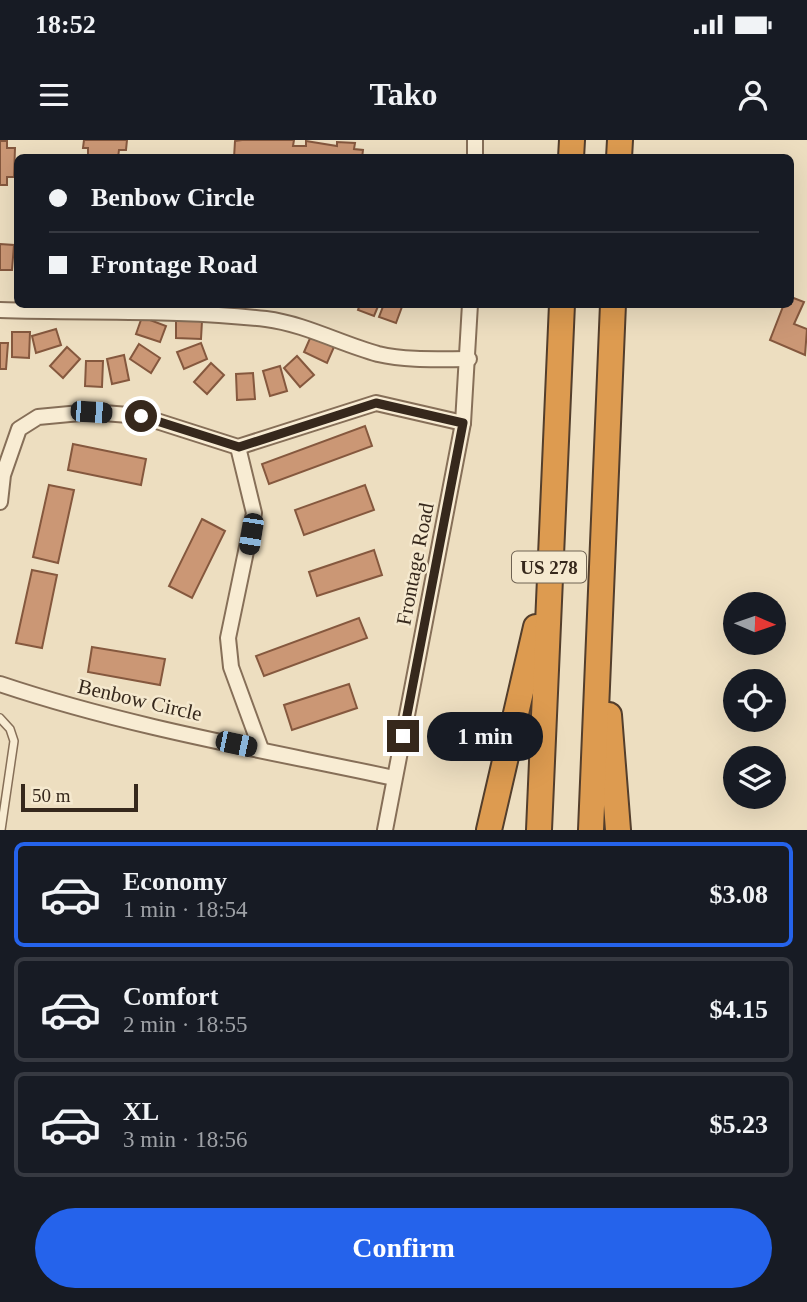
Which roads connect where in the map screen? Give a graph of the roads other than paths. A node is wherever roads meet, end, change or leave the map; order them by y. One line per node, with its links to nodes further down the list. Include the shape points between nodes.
1 (470, 308): 5 (street, Frontage Road)
2 (562, 308): 10 (highway, US 278)
3 (613, 308): 9 (highway, US 278)
4 (0, 310): 5 (street, via 269,319 381,354)
5 (468, 359): 6 (street, Frontage Road)
6 (463, 423): 7 (street, via 376,403); 14 (street, Frontage Road)
7 (239, 447): 8 (street, via 141,416 91,412 38,417 19,429 3,475); 13 (street, via 254,513 228,638 230,667)
8 (0, 502)
9 (602, 556): 19 (highway, US 278); 20 (highway)
10 (549, 568): 17 (highway); 18 (highway, US 278)
11 (0, 684): 13 (street, Benbow Circle, via 62,704)
12 (0, 719): 15 (lane, via 14,741)
13 (261, 749): 14 (street, Benbow Circle)
14 (394, 778): 16 (street, Frontage Road)
15 (1, 830)
16 (385, 830)
17 (489, 830)
18 (539, 830)
19 (591, 830)
20 (618, 830)

